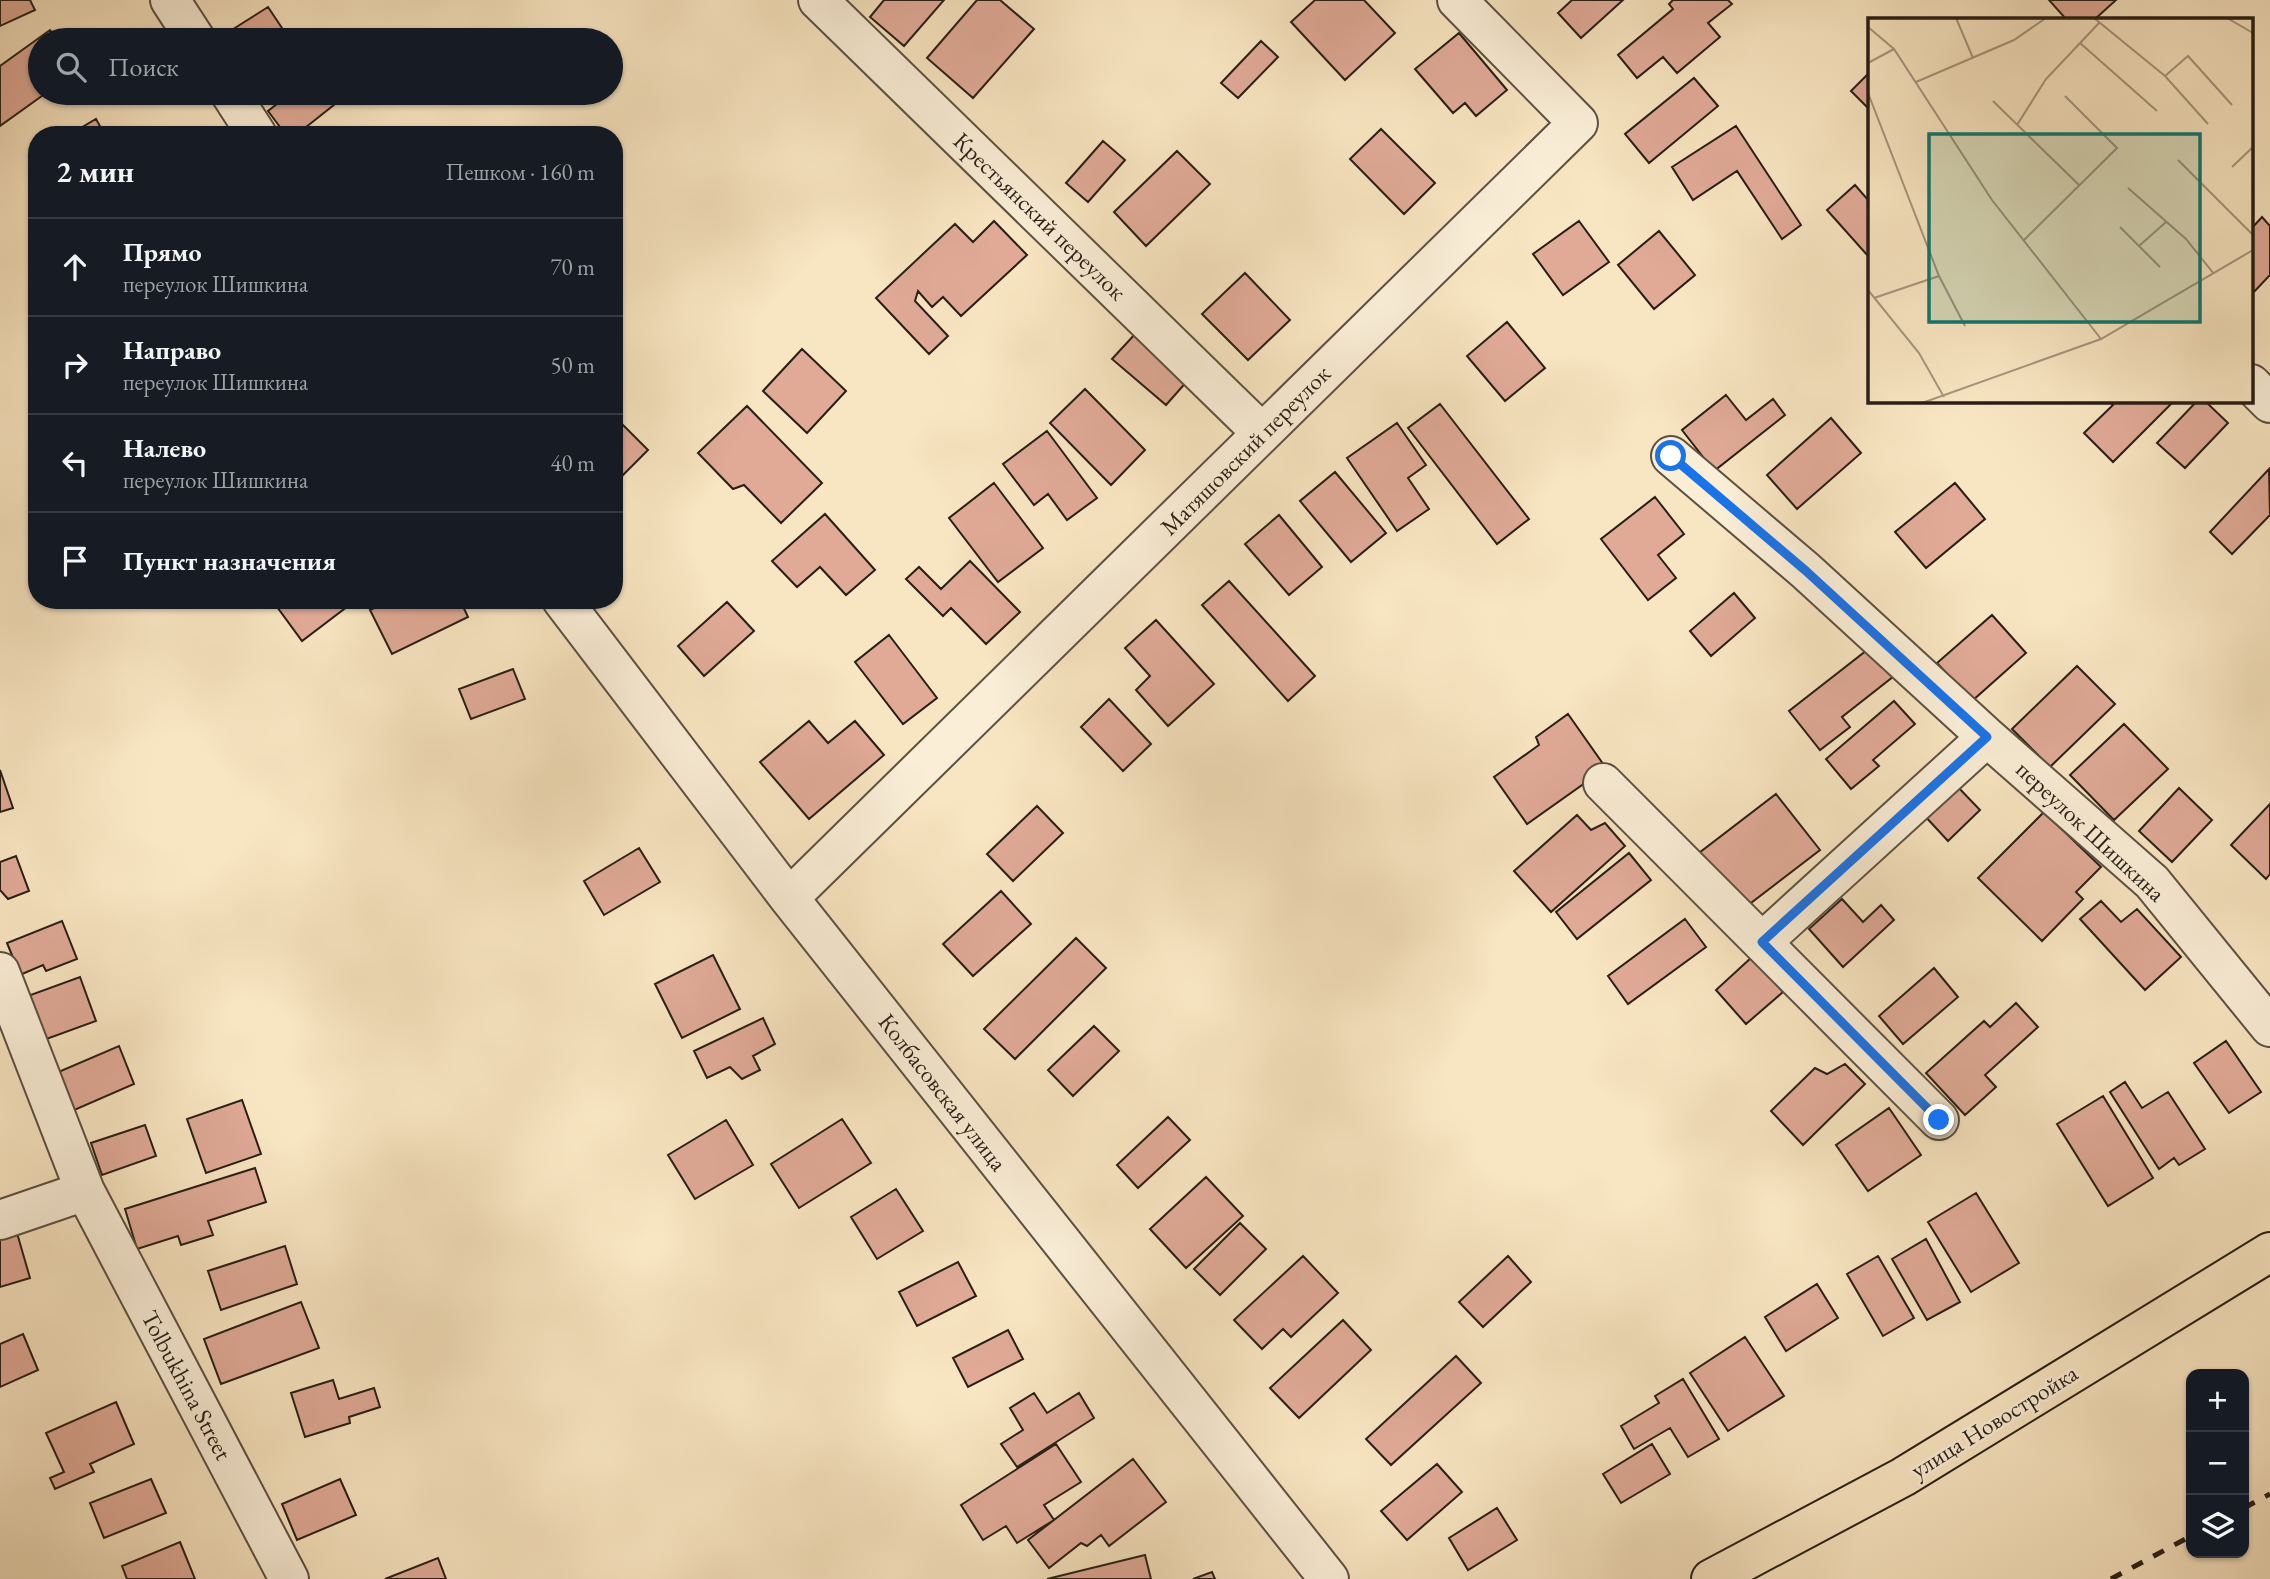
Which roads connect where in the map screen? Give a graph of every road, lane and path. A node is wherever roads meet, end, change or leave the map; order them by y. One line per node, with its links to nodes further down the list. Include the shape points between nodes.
1 (170, 0): 4 (street)
2 (818, 0): 9 (street, Крестьянский переулок)
3 (1457, 0): 9 (street, Матяшовский переулок, via 1578,123)
4 (188, 28)
5 (238, 105): 6 (street)
6 (251, 126)
7 (2252, 385): 8 (street)
8 (2270, 403)
9 (1262, 433): 14 (street, Матяшовский переулок)
10 (1671, 456): 12 (street, переулок Шишкина, via 1806,571)
11 (569, 609): 14 (street, Колбасовская улица)
12 (1987, 737): 15 (street); 17 (street, переулок Шишкина, via 2152,882)
13 (1603, 783): 15 (street)
14 (789, 898): 23 (street, Колбасовская улица)
15 (1762, 942): 18 (street)
16 (0, 972): 19 (street, Tolbukhina Street)
17 (2270, 1027)
18 (1939, 1120)
19 (85, 1191): 20 (street); 22 (street, Tolbukhina Street)
20 (0, 1220)
21 (2270, 1252): 24 (main road, улица Новостройка, via 1903,1477)
22 (289, 1579)
23 (1329, 1579)
24 (1711, 1579)

